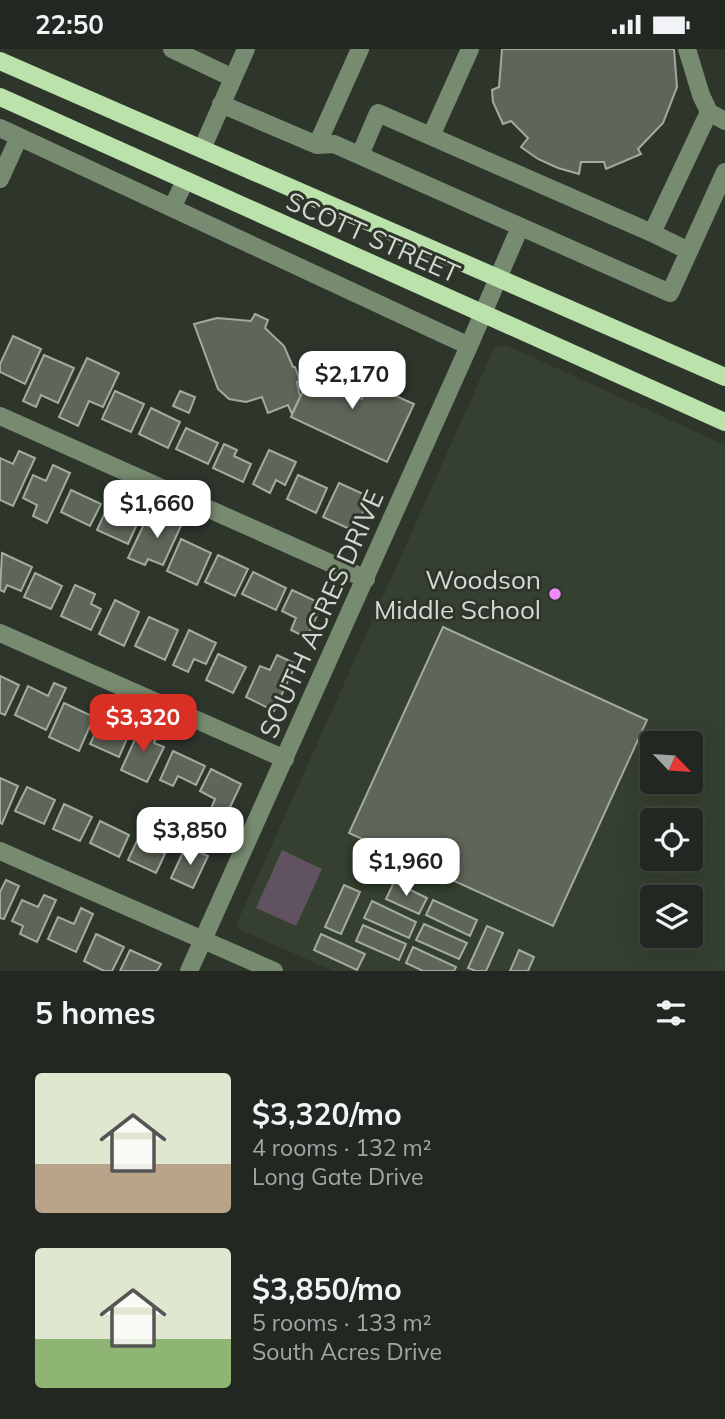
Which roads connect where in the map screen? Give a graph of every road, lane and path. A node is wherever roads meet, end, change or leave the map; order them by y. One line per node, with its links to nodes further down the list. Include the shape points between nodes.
1 (172, 49): 7 (street)
2 (246, 49): 7 (street)
3 (360, 49): 15 (street)
4 (470, 49): 13 (street)
5 (687, 49): 10 (street)
6 (0, 61): 16 (main road, SCOTT STREET)
7 (233, 78): 9 (street)
8 (0, 97): 20 (main road, SCOTT STREET)
9 (221, 104): 15 (street); 16 (street)
10 (709, 112): 11 (street); 23 (street)
11 (725, 121)
12 (0, 128): 14 (street)
13 (431, 136): 17 (street, via 378,113); 23 (street)
14 (19, 137): 19 (street); 21 (street)
15 (317, 145): 17 (street, via 334,144)
16 (202, 149): 25 (main road, SCOTT STREET)
17 (359, 155): 22 (street)
18 (725, 172): 24 (street)
19 (0, 179)
20 (185, 181): 21 (street); 26 (main road, SCOTT STREET)
21 (172, 208): 27 (street)
22 (520, 227): 24 (street, via 670,293); 25 (street, SOUTH ACRES DRIVE)
23 (652, 233): 24 (street)
24 (689, 251)
25 (499, 277): 26 (street, SOUTH ACRES DRIVE); 28 (main road, SCOTT STREET)
26 (483, 315): 27 (street, SOUTH ACRES DRIVE); 30 (main road, SCOTT STREET)
27 (469, 346): 31 (street, SOUTH ACRES DRIVE)
28 (725, 377)
29 (0, 416): 31 (street)
30 (725, 422)
31 (366, 579): 33 (street, SOUTH ACRES DRIVE)
32 (0, 633): 33 (street)
33 (285, 759): 35 (street, SOUTH ACRES DRIVE)
34 (0, 851): 35 (street)
35 (203, 940): 36 (street, SOUTH ACRES DRIVE); 37 (street)
36 (189, 971)
37 (274, 971)

